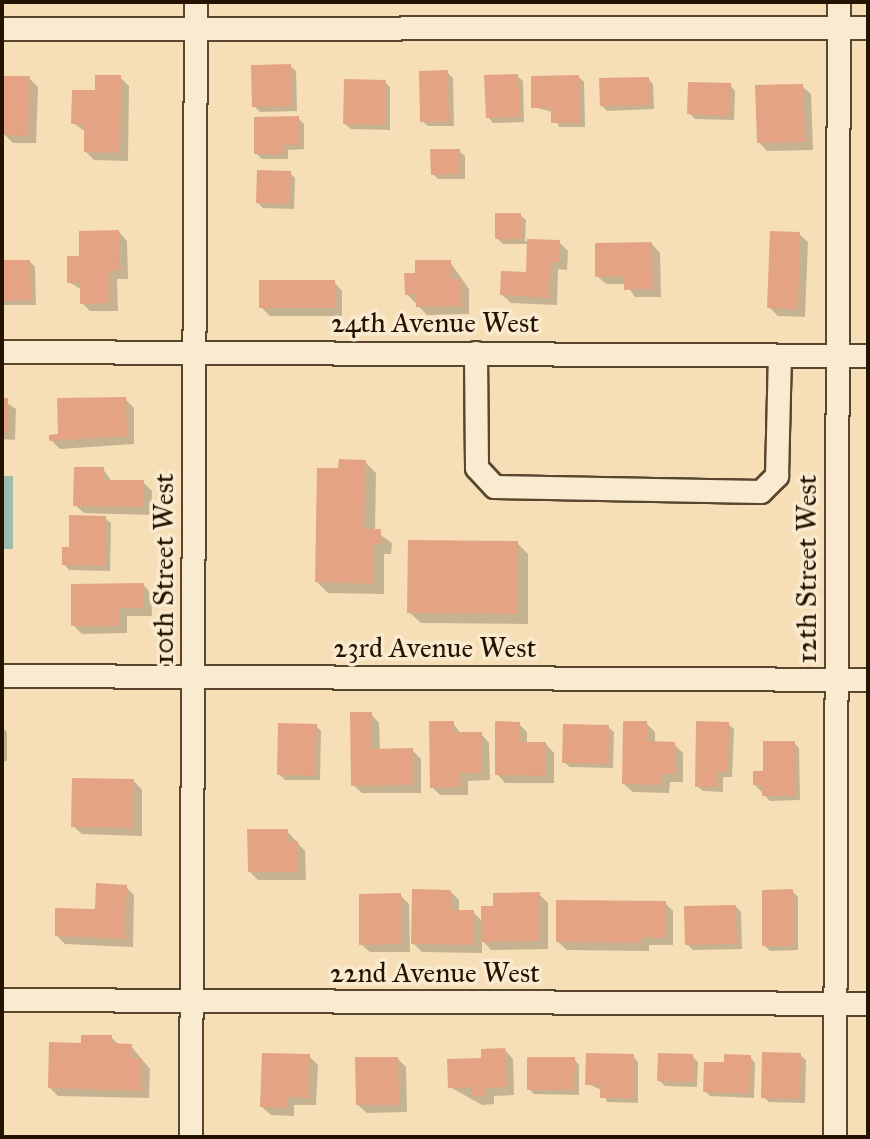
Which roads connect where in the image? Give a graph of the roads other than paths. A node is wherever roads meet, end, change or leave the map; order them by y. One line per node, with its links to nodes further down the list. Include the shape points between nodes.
1 (196, 2): 6 (street, 10th Street West)
2 (839, 2): 3 (street, 12th Street West)
3 (839, 28): 4 (street); 6 (street); 12 (street, 12th Street West)
4 (868, 28)
5 (2, 29): 6 (street)
6 (196, 29): 7 (street, 10th Street West)
7 (196, 351): 8 (street, 24th Avenue West); 9 (street, 24th Avenue West); 14 (street, 10th Street West)
8 (2, 352)
9 (476, 353): 10 (street, 24th Avenue West); 10 (street, via 477,468 495,487 761,492 777,476)
10 (780, 356): 12 (street, 24th Avenue West)
11 (868, 356): 12 (street, 24th Avenue West)
12 (838, 357): 15 (street, 12th Street West)
13 (2, 676): 14 (street, 23rd Avenue West)
14 (193, 677): 15 (street, 23rd Avenue West); 18 (street, 10th Street West)
15 (837, 679): 16 (street, 23rd Avenue West); 19 (street, 12th Street West)
16 (868, 680)
17 (2, 1000): 18 (street, 22nd Avenue West)
18 (192, 1001): 19 (street, 22nd Avenue West); 21 (street, 10th Street West)
19 (835, 1004): 20 (street, 22nd Avenue West); 22 (street, 12th Street West)
20 (868, 1004)
21 (191, 1137)
22 (835, 1137)

